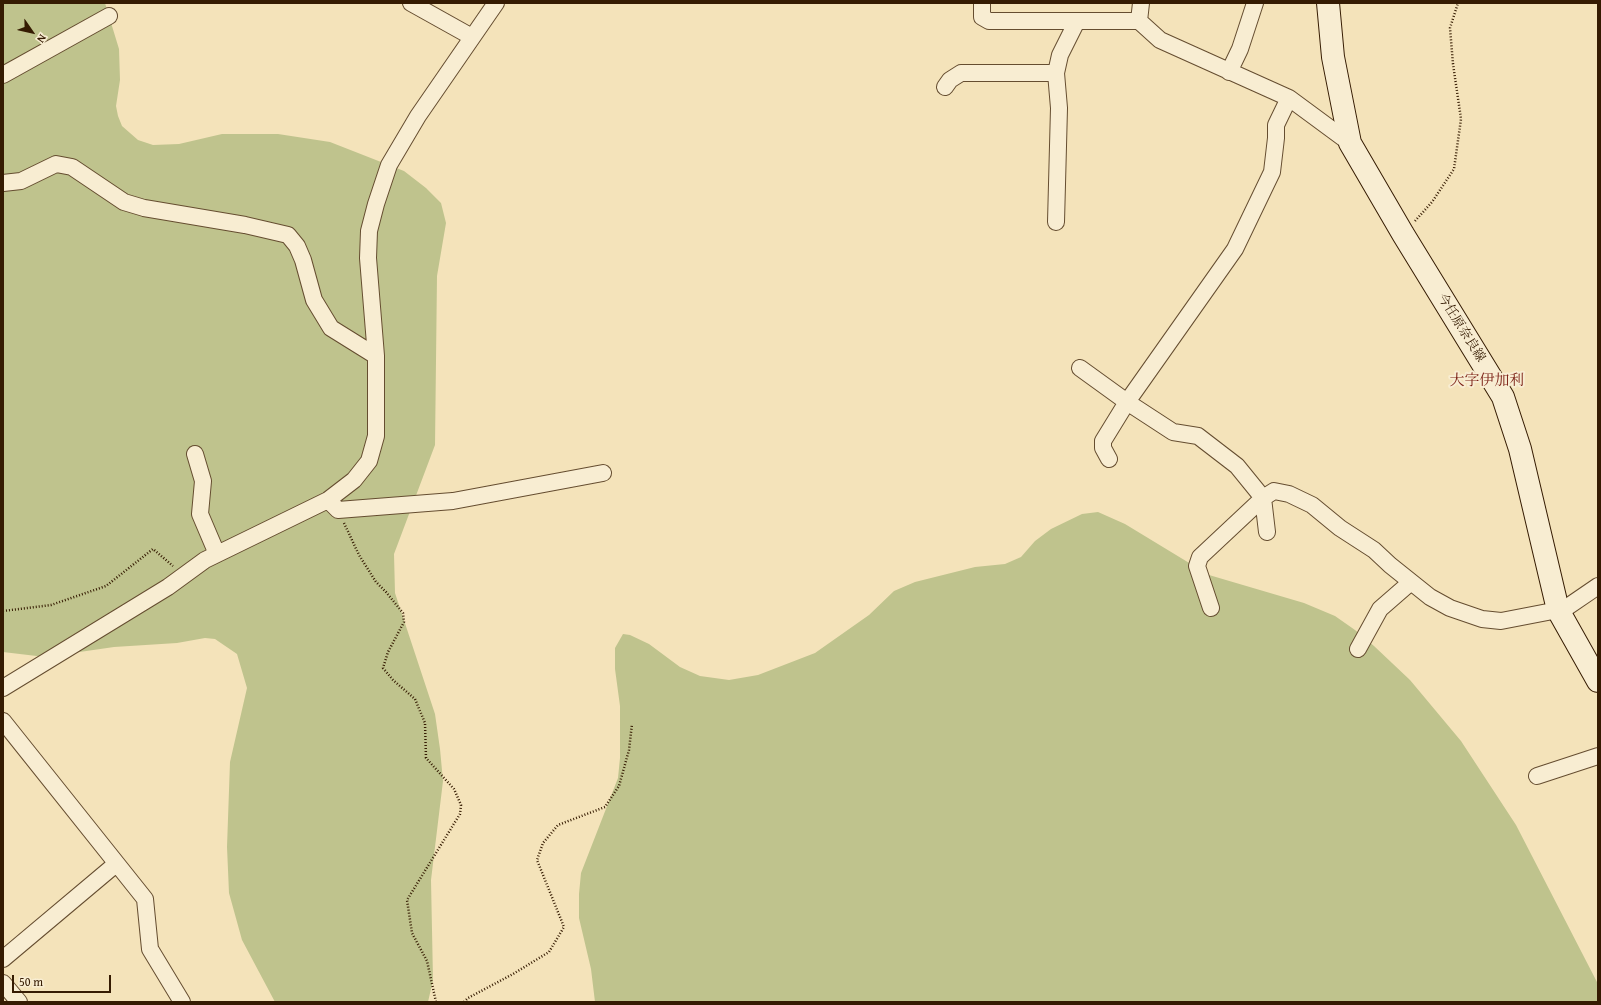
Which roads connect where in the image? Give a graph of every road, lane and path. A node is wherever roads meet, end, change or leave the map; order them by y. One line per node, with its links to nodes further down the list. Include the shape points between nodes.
1 (411, 3): 11 (street)
2 (496, 3): 11 (street)
3 (982, 3): 9 (street, via 982,17 989,21)
4 (1140, 3): 10 (street)
5 (1255, 3): 12 (street, via 1240,49)
6 (1328, 3): 17 (main road, 今任原奈良線, via 1333,57)
7 (1458, 3): 20 (path, via 1450,28 1461,119 1454,169 1432,202)
8 (109, 16): 14 (street)
9 (1077, 21): 10 (street); 13 (street, via 1060,55)
10 (1139, 21): 12 (street, via 1160,40)
11 (472, 37): 21 (street, via 418,116 389,165 376,204 369,231 368,258)
12 (1229, 72): 16 (street)
13 (1056, 73): 15 (street, via 961,73); 19 (street, via 1059,108)
14 (3, 75)
15 (945, 87)
16 (1289, 98): 17 (street); 23 (street, via 1276,125 1272,172 1236,249)
17 (1350, 143): 20 (main road, 今任原奈良線)
18 (3, 183): 21 (street, via 21,181 56,164 72,167 124,202 288,235 297,246 303,260 314,300 331,328)
19 (1056, 222)
20 (1403, 234): 35 (main road, 今任原奈良線, via 1503,397 1520,449)
21 (376, 356): 28 (street, via 376,436 369,461)
22 (1080, 368): 23 (street)
23 (1127, 402): 25 (street, via 1103,441); 27 (street, via 1173,432 1198,436 1237,466)
24 (195, 454): 30 (street, via 203,481 200,514)
25 (1109, 459)
26 (603, 473): 28 (street, via 453,501)
27 (1263, 498): 29 (street); 32 (street, via 1274,491 1289,494 1312,505 1340,528 1374,550); 34 (street, via 1200,557 1197,566)
28 (333, 505): 30 (street); 49 (path, via 376,582 402,613 404,622 388,652 383,668 415,699 425,723 426,758 454,789 460,805 460,814 407,900 412,933 427,961)
29 (1267, 532)
30 (217, 554): 31 (street)
31 (184, 576): 36 (path, via 153,549 106,586 51,605); 39 (street)
32 (1411, 582): 35 (street, via 1450,608 1482,620 1501,621); 37 (street, via 1380,609)
33 (1598, 586): 35 (street)
34 (1211, 608)
35 (1559, 611): 38 (main road, 今任原奈良線)
36 (3, 612)
37 (1358, 649)
38 (1598, 681)
39 (3, 688)
40 (3, 721): 44 (street)
41 (632, 724): 50 (path, via 629,750 618,786 605,807 558,825 543,843 537,860 564,927 549,952)
42 (1598, 756): 43 (street)
43 (1537, 776)
44 (116, 864): 45 (street); 48 (street, via 145,899 150,949)
45 (3, 959)
46 (3, 983): 47 (street)
47 (19, 1002)
48 (182, 1002)
49 (436, 1002)
50 (464, 1002)

